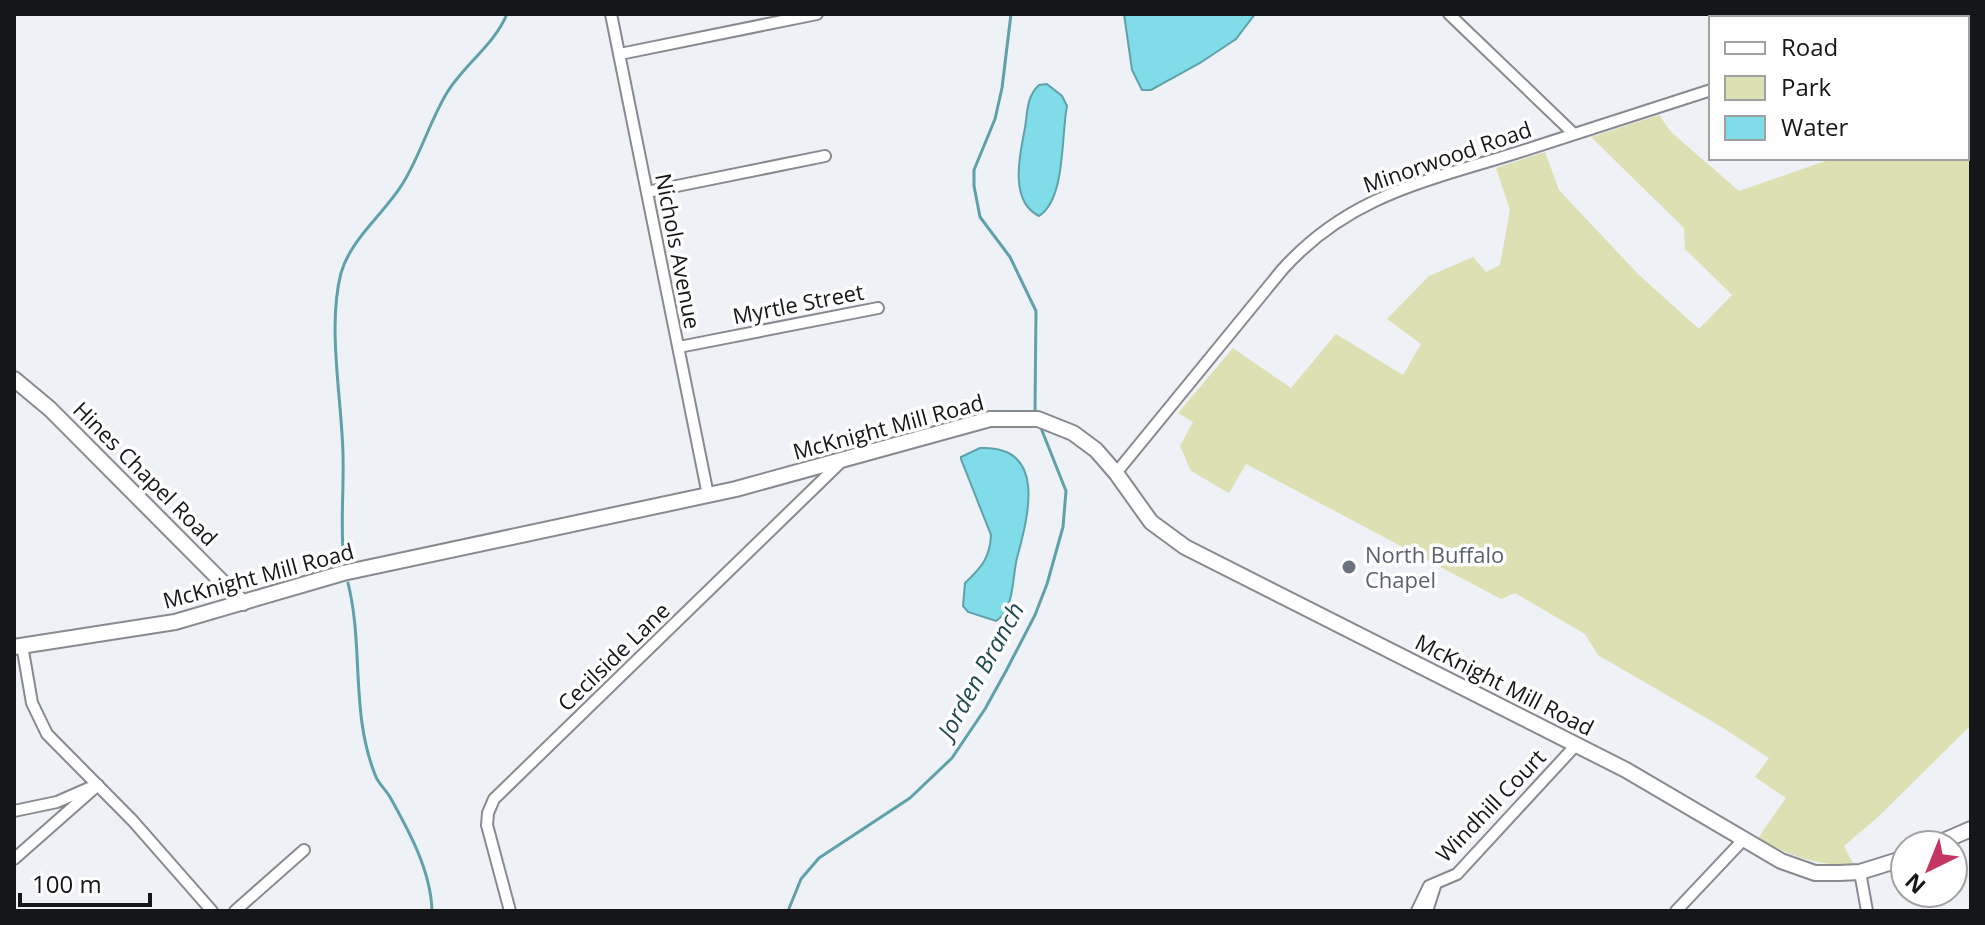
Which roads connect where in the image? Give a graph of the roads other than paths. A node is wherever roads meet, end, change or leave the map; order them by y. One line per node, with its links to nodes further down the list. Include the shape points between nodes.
1 (611, 14): 4 (street, Nichols Avenue)
2 (817, 14): 4 (street)
3 (1449, 14): 6 (street)
4 (620, 54): 8 (street, Nichols Avenue)
5 (1709, 91): 6 (street, Minorwood Road)
6 (1574, 134): 13 (street, Minorwood Road, via 1395,191 1323,231 1282,270)
7 (825, 156): 8 (street)
8 (647, 192): 10 (street, Nichols Avenue)
9 (878, 308): 10 (street, Myrtle Street)
10 (679, 347): 14 (street, Nichols Avenue)
11 (14, 379): 15 (street, Hines Chapel Road)
12 (843, 460): 13 (street, McKnight Mill Road, via 972,423 1019,417 1047,421 1073,433); 14 (street, McKnight Mill Road); 28 (street, Cecilside Lane, via 494,799 487,825)
13 (1116, 473): 17 (street, McKnight Mill Road, via 1151,522 1185,547)
14 (708, 495): 15 (street, McKnight Mill Road, via 383,564)
15 (243, 603): 16 (street, McKnight Mill Road, via 175,622)
16 (18, 646): 18 (street, via 41,724)
17 (1576, 745): 20 (street, McKnight Mill Road); 25 (street, Windhill Court, via 1457,874)
18 (98, 785): 19 (street, via 57,802); 22 (street); 26 (street)
19 (14, 811)
20 (1744, 839): 24 (street, McKnight Mill Road, via 1801,870); 31 (street)
21 (304, 850): 27 (street)
22 (14, 859)
23 (1889, 863): 24 (street, McKnight Mill Road)
24 (1860, 872): 32 (street)
25 (1432, 885): 29 (street); 30 (street)
26 (212, 911)
27 (235, 911)
28 (510, 911)
29 (1417, 911)
30 (1427, 911)
31 (1676, 911)
32 (1867, 911)

